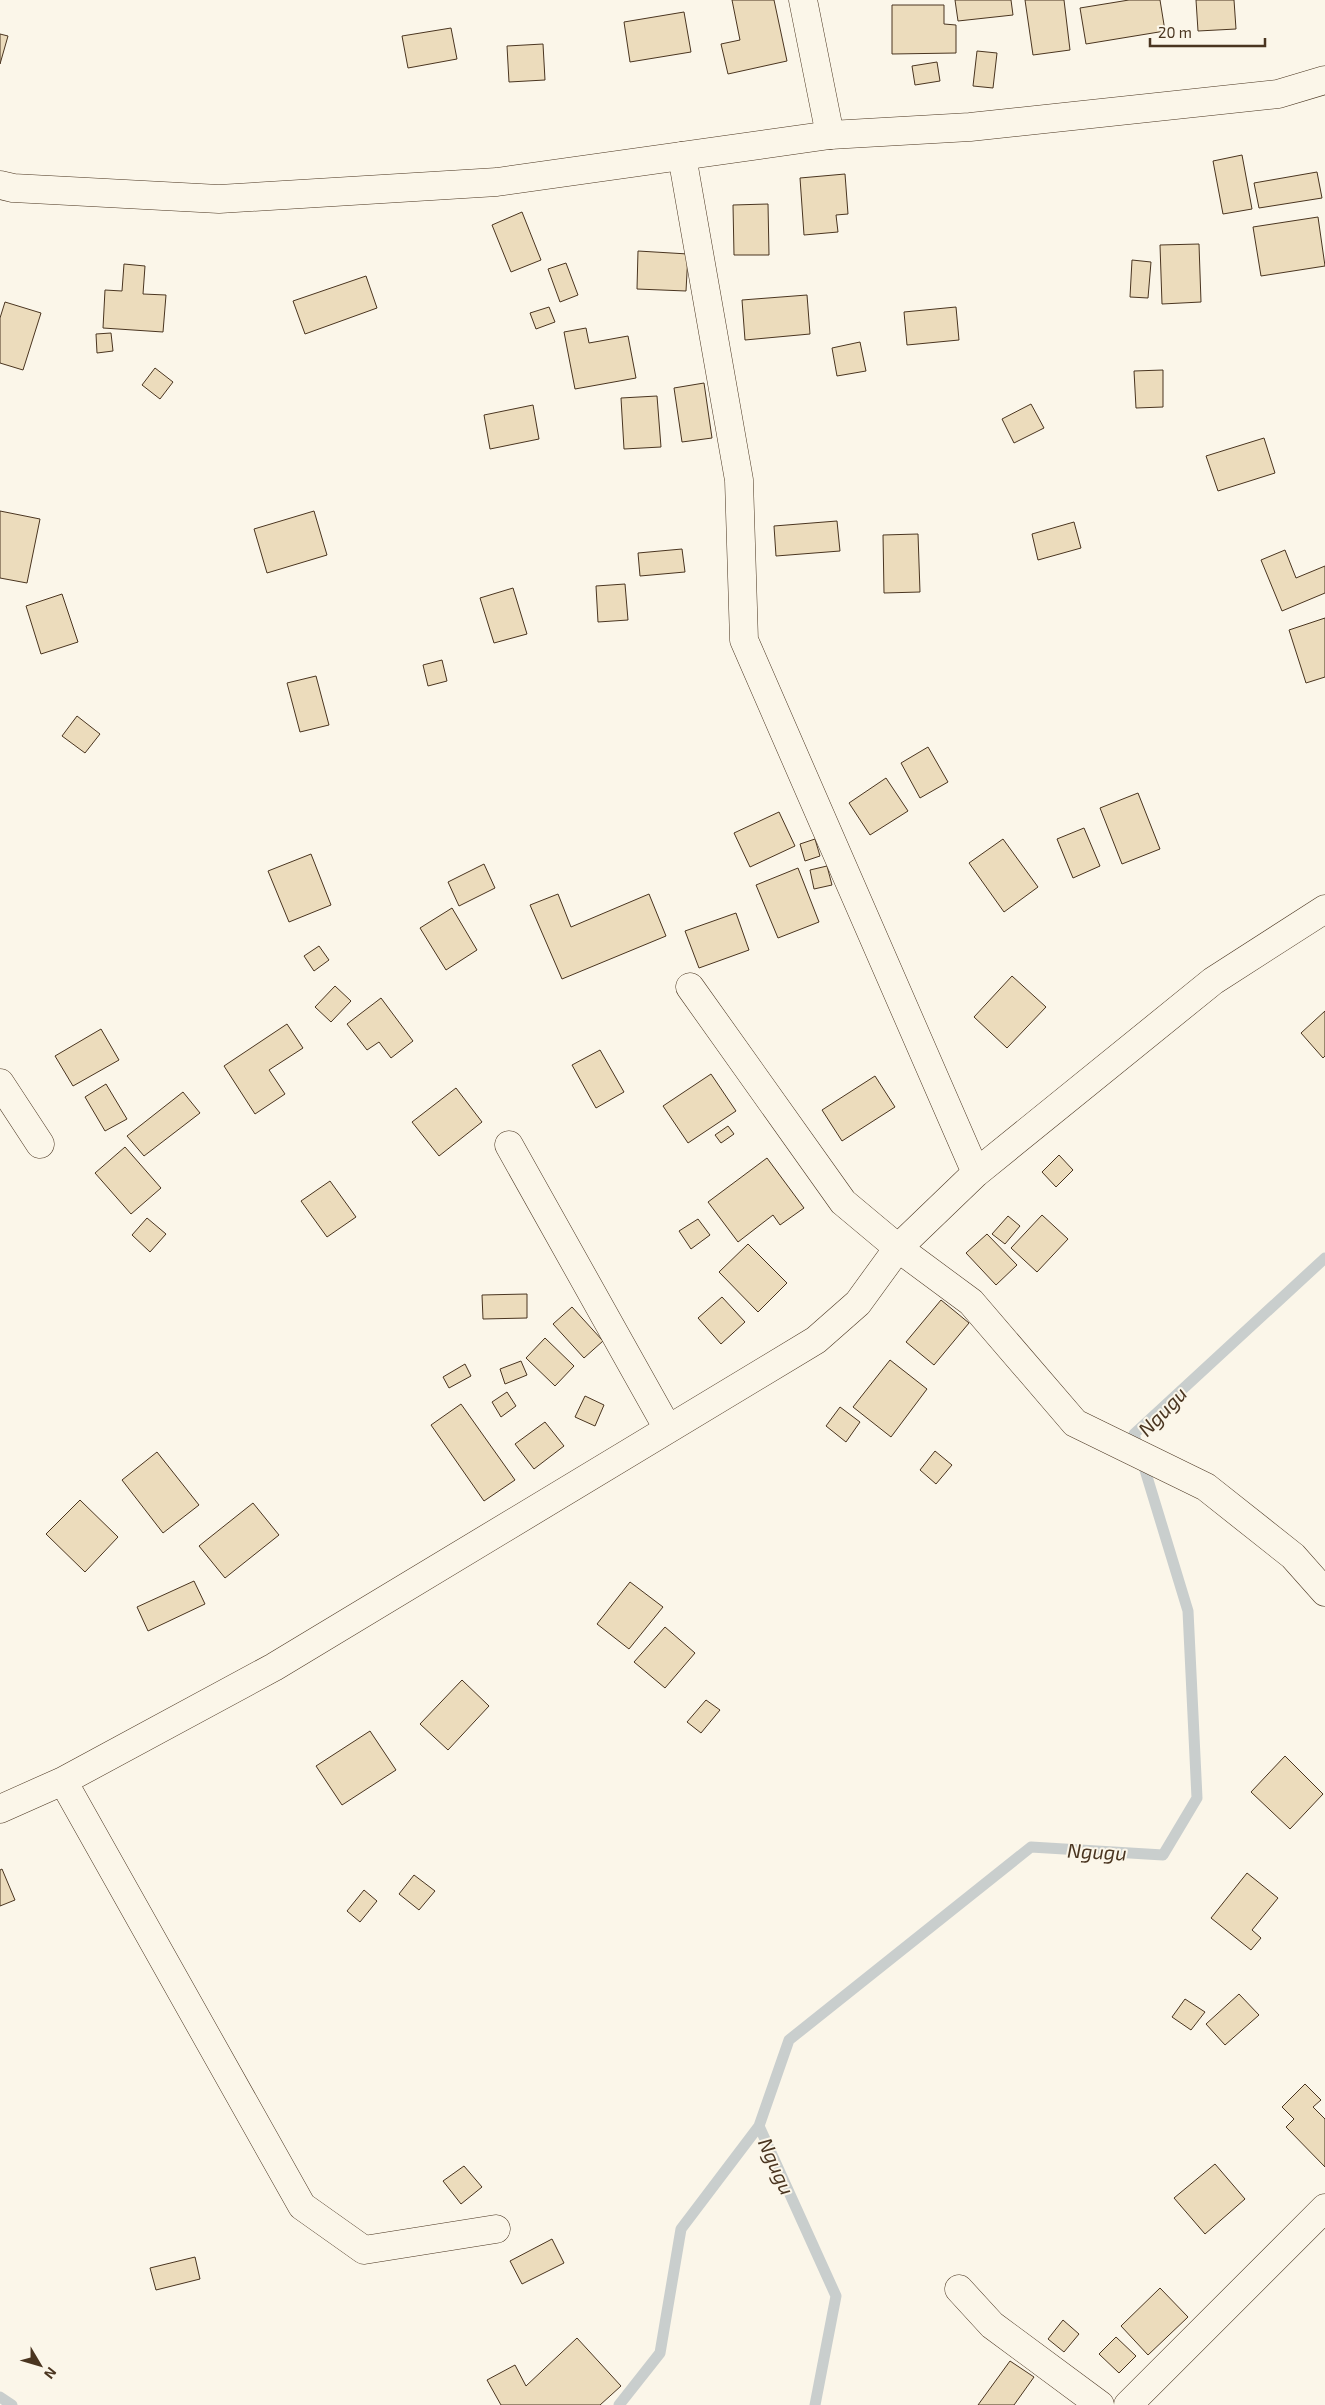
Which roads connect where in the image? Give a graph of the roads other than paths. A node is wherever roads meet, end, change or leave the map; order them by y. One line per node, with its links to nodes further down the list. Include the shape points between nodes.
1 (803, 0): 3 (street)
2 (1325, 80): 3 (street, via 1278,94 970,127)
3 (830, 135): 4 (street)
4 (682, 156): 5 (street, via 497,182 219,199); 11 (street, via 739,480 744,640)
5 (0, 185)
6 (1325, 909): 11 (street, via 1213,981)
7 (690, 987): 12 (street, via 843,1202)
8 (0, 1083): 9 (street)
9 (40, 1144)
10 (509, 1146): 13 (street)
11 (976, 1173): 12 (street)
12 (898, 1248): 13 (street, via 858,1303 816,1340); 14 (street, via 971,1302 1075,1423 1206,1487 1293,1556)
13 (668, 1429): 15 (street, via 274,1667)
14 (1325, 1592)
15 (63, 1781): 16 (street); 18 (street, via 302,2206 364,2250)
16 (0, 1809)
17 (1325, 2208): 21 (street)
18 (496, 2229)
19 (959, 2289): 20 (street, via 992,2325)
20 (1100, 2405)
21 (1128, 2405)

